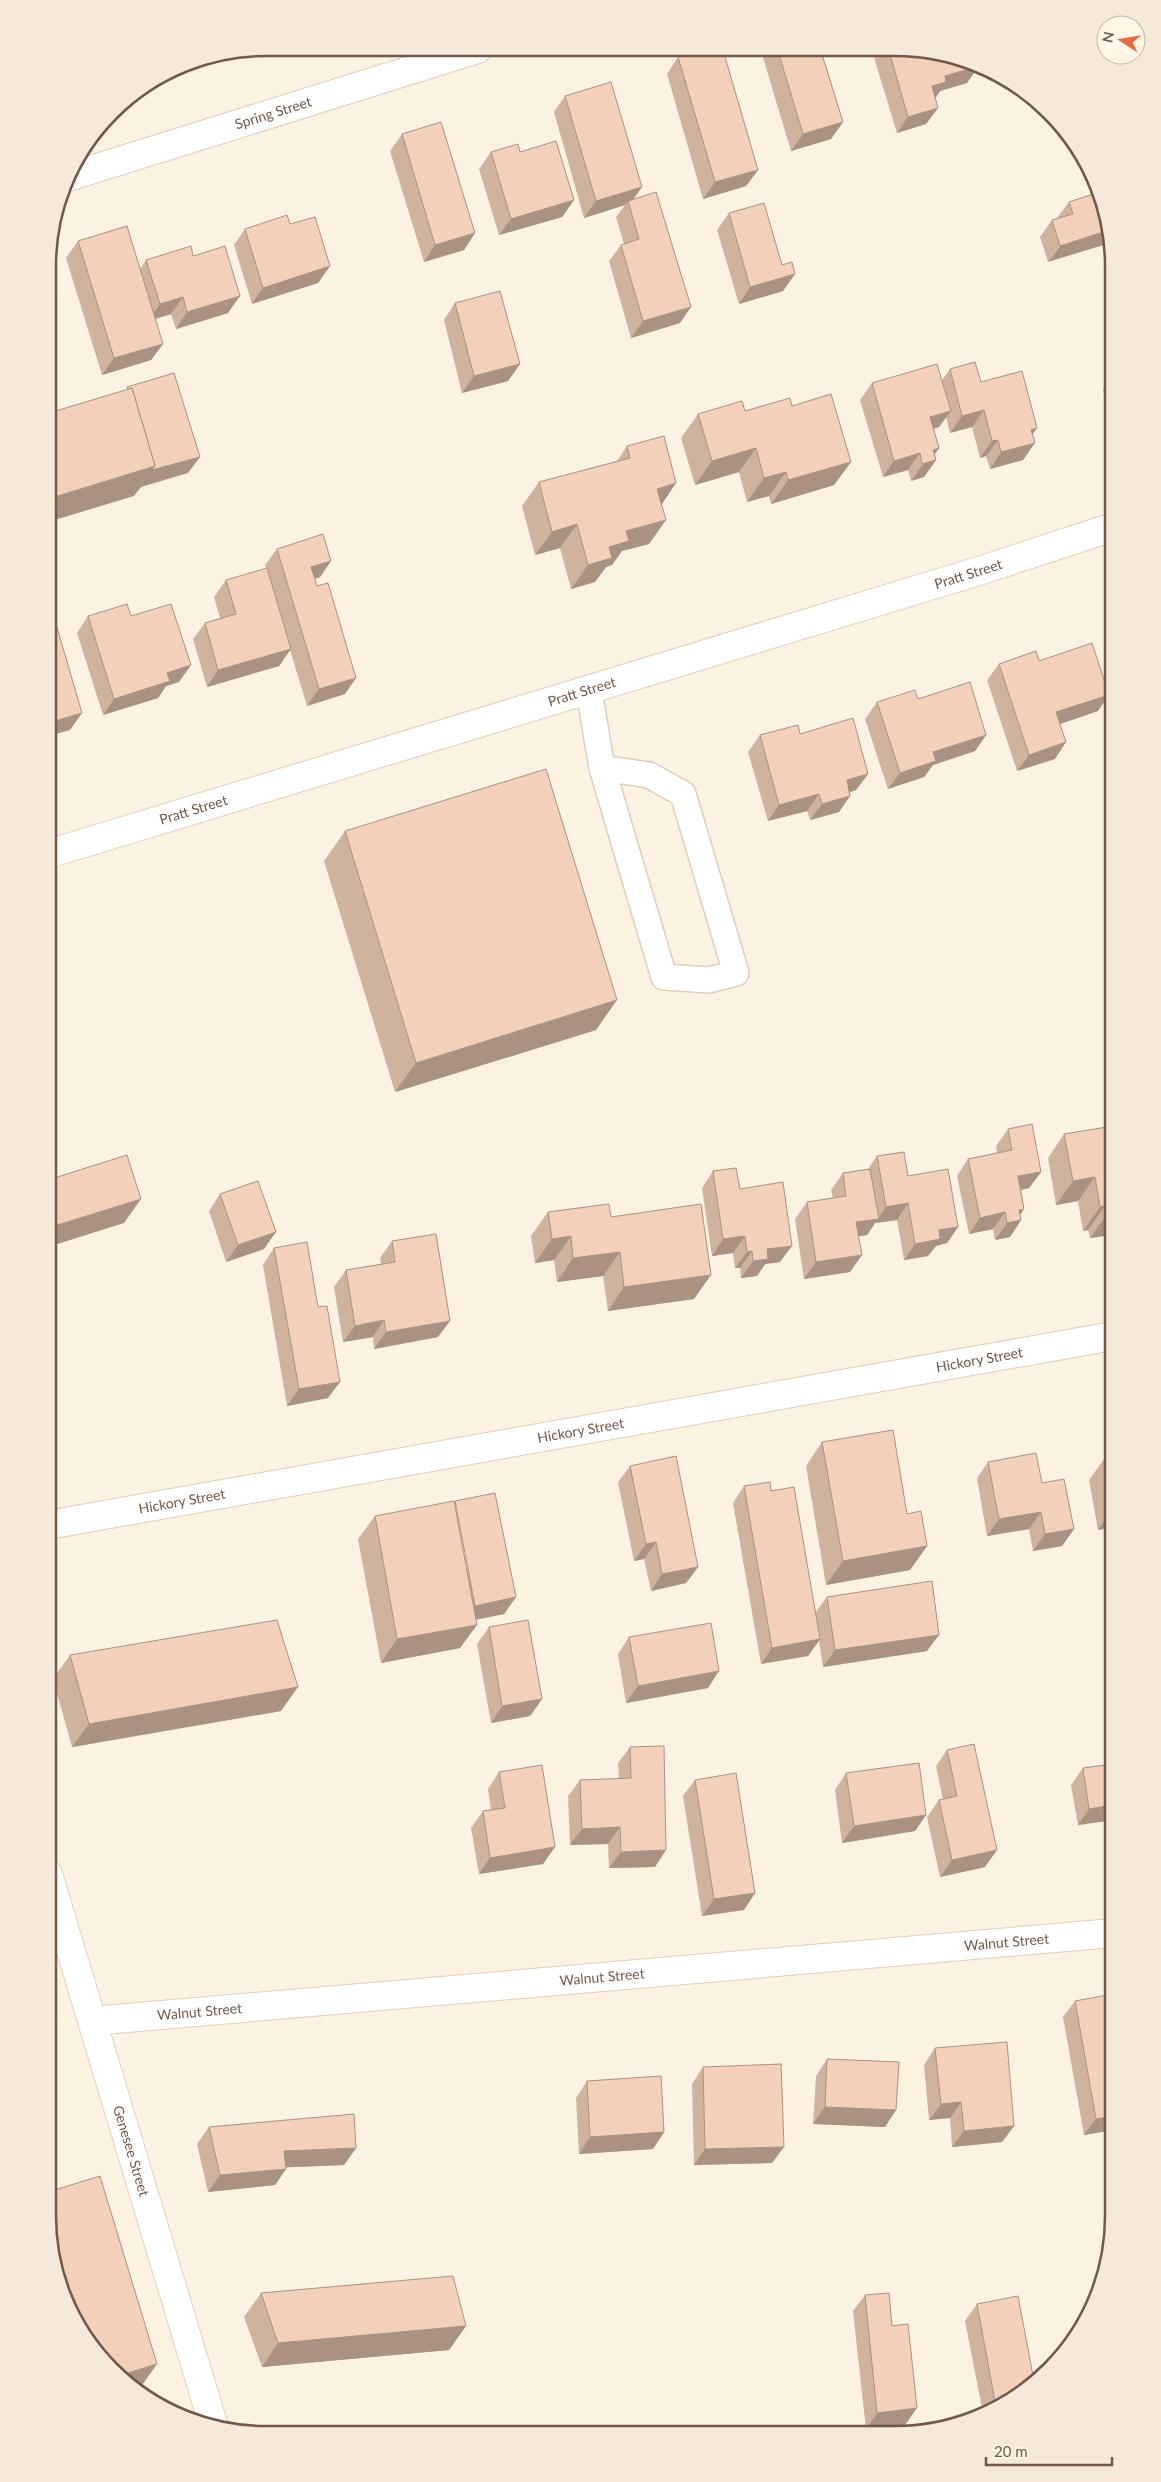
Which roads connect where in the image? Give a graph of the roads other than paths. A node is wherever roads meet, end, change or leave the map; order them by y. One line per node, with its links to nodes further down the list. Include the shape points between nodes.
1 (456, 56): 2 (street, Spring Street)
2 (78, 174)
3 (1105, 530): 4 (street, Pratt Street)
4 (589, 691): 5 (lane); 6 (street, Pratt Street)
5 (602, 768): 5 (lane, via 664,977 709,980 736,973 682,794 649,775)
6 (56, 852)
7 (1105, 1337): 8 (street, Hickory Street)
8 (56, 1524)
9 (56, 1901): 11 (street, Genesee Street)
10 (1105, 1934): 11 (street, Walnut Street)
11 (92, 2021): 12 (street, Genesee Street)
12 (212, 2419)

